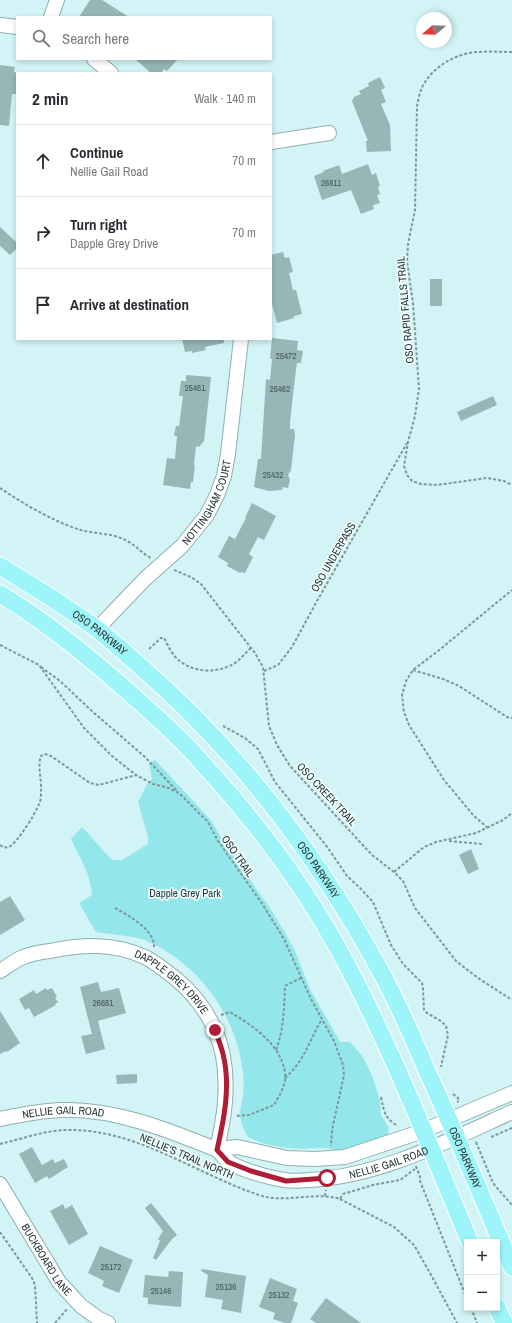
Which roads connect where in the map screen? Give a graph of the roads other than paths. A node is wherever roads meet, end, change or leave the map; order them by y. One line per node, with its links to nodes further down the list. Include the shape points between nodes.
1 (57, 0): 2 (street)
2 (51, 16)
3 (0, 25): 4 (street)
4 (16, 27)
5 (95, 60): 6 (street)
6 (110, 72)
7 (329, 133): 8 (street)
8 (272, 142)
9 (241, 340): 12 (street, NOTTINGHAM COURT, via 224,476 207,515 182,546)
10 (0, 566): 12 (main road, OSO PARKWAY)
11 (0, 594): 18 (main road, via 90,658 160,720 204,764 275,851 308,899 340,953 377,1027)
12 (97, 629): 17 (main road, OSO PARKWAY, via 202,723 279,814 308,853 334,891 383,975)
13 (0, 971): 21 (street, DAPPLE GREY DRIVE, via 21,958 71,947 97,945 121,948 146,957 186,987 202,1006 215,1030 223,1055 226,1096)
14 (512, 1093): 17 (street, NELLIE GAIL ROAD)
15 (512, 1112): 19 (street, NELLIE GAIL ROAD)
16 (0, 1119): 21 (street, NELLIE GAIL ROAD, via 60,1110 94,1112 136,1120)
17 (450, 1120): 18 (street, NELLIE GAIL ROAD); 19 (main road, OSO PARKWAY)
18 (423, 1131): 20 (main road); 21 (street, NELLIE GAIL ROAD, via 345,1157 287,1158 237,1147)
19 (456, 1137): 20 (street, NELLIE GAIL ROAD); 24 (main road, OSO PARKWAY)
20 (430, 1148): 21 (street, NELLIE GAIL ROAD, via 368,1171 322,1179 286,1181 228,1162); 23 (main road)
21 (217, 1150)
22 (0, 1184): 26 (street, BUCKBOARD LANE, via 59,1282 81,1306)
23 (469, 1239)
24 (512, 1268)
25 (499, 1311): 27 (main road)
26 (108, 1323)
27 (504, 1323)

